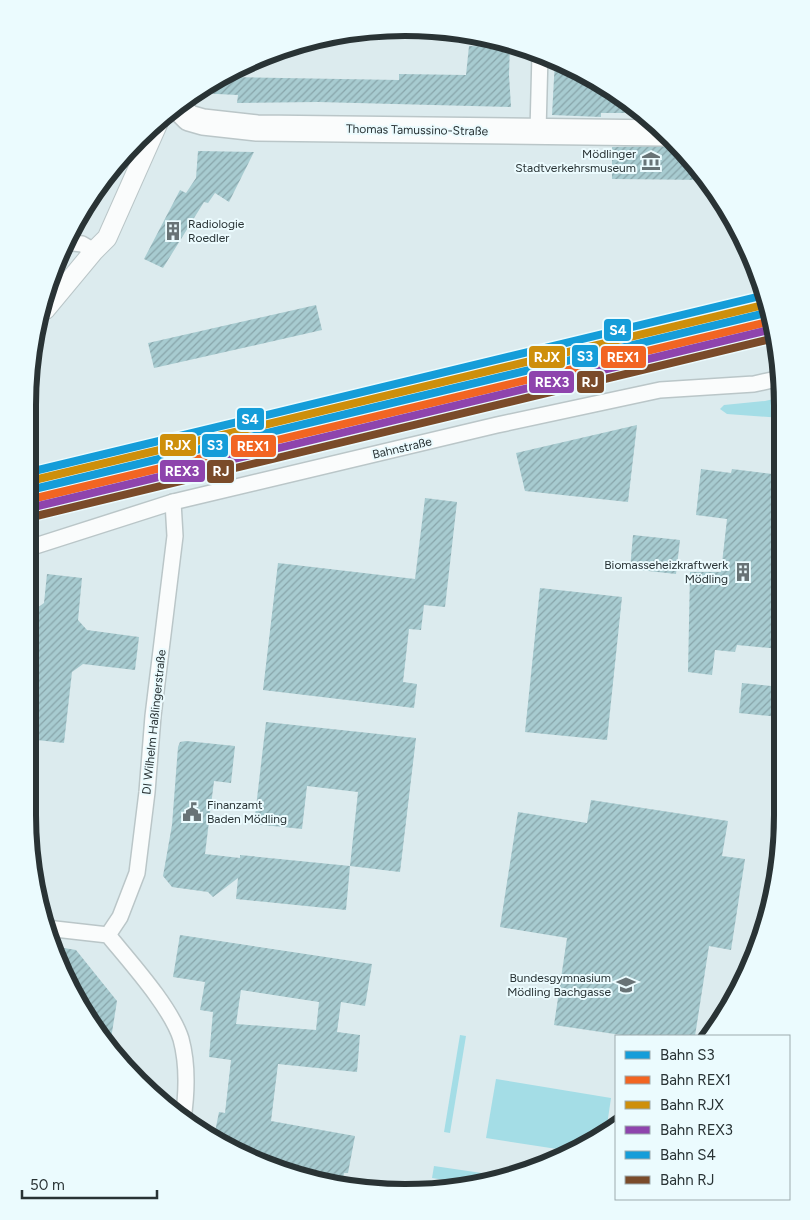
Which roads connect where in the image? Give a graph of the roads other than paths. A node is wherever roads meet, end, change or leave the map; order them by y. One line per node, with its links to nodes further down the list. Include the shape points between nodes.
1 (540, 62): 3 (street)
2 (182, 111): 3 (main road, Thomas Tamussino-Straße, via 188,118 203,122 258,128)
3 (538, 131): 4 (main road, Thomas Tamussino-Straße)
4 (654, 133)
5 (152, 137): 7 (street, via 107,238)
6 (74, 243): 7 (street)
7 (94, 251): 8 (street)
8 (51, 303)
9 (773, 380): 10 (street, Bahnstraße, via 660,390)
10 (173, 502): 11 (street, Bahnstraße); 13 (street, DI Wilhelm Haßlingerstraße, via 175,536 137,873 120,917)
11 (36, 546)
12 (55, 929): 13 (street)
13 (108, 935): 14 (street, via 162,1004 181,1038 186,1069)
14 (183, 1110)

